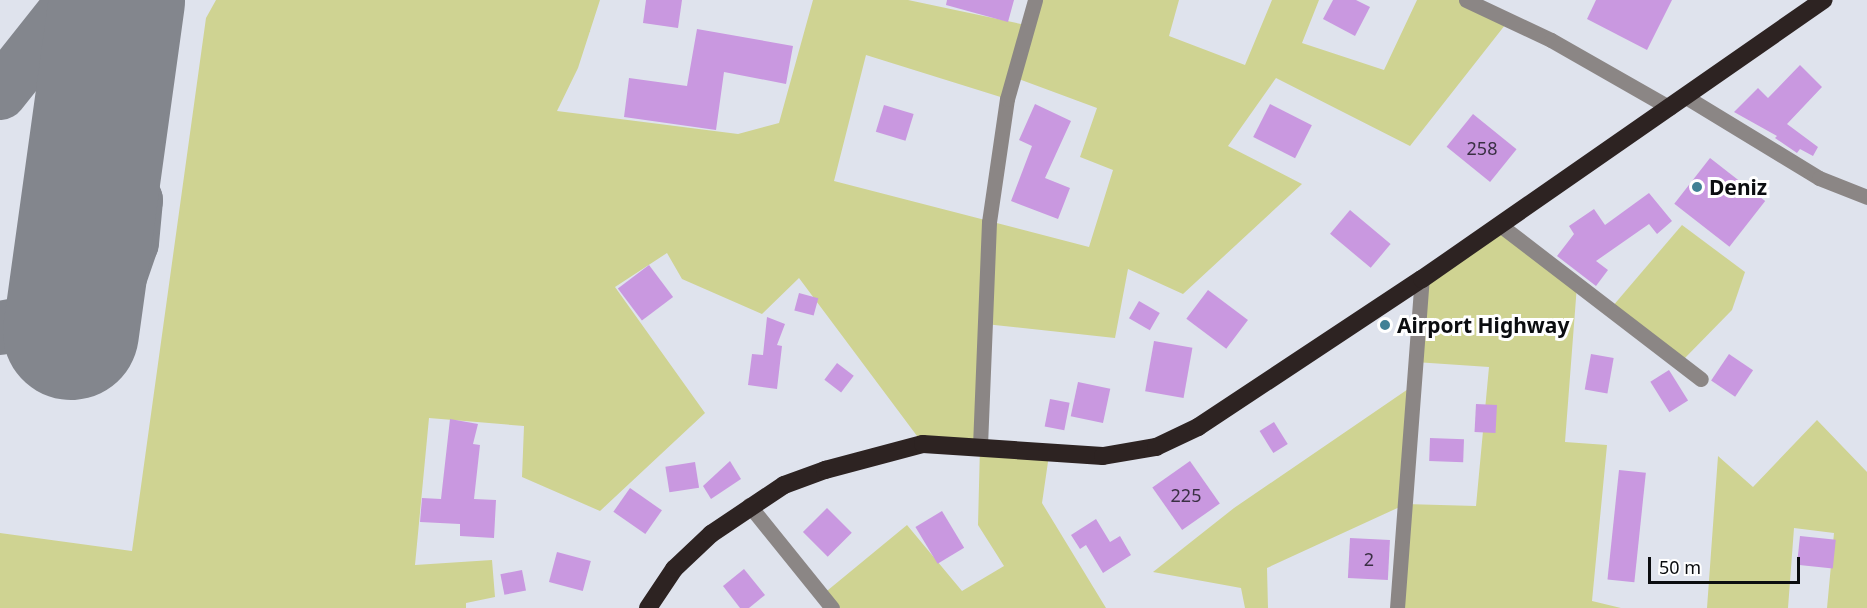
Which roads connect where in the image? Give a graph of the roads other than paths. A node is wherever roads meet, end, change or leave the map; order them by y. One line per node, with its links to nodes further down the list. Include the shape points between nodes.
1 (1035, 0): 10 (street, via 1007,99 989,222)
2 (1466, 0): 5 (street, via 1551,40)
3 (1823, 0): 4 (highway)
4 (1686, 97): 5 (highway); 6 (street, via 1819,178)
5 (1670, 108): 7 (highway)
6 (1867, 197)
7 (1500, 225): 8 (highway); 9 (street)
8 (1422, 279): 10 (highway, via 1198,427 1156,447 1103,456 1049,455); 14 (street)
9 (1701, 379)
10 (980, 446): 11 (highway, via 923,444 875,454 783,485)
11 (749, 505): 12 (highway, via 674,569); 13 (street)
12 (648, 608)
13 (832, 608)
14 (1397, 608)

